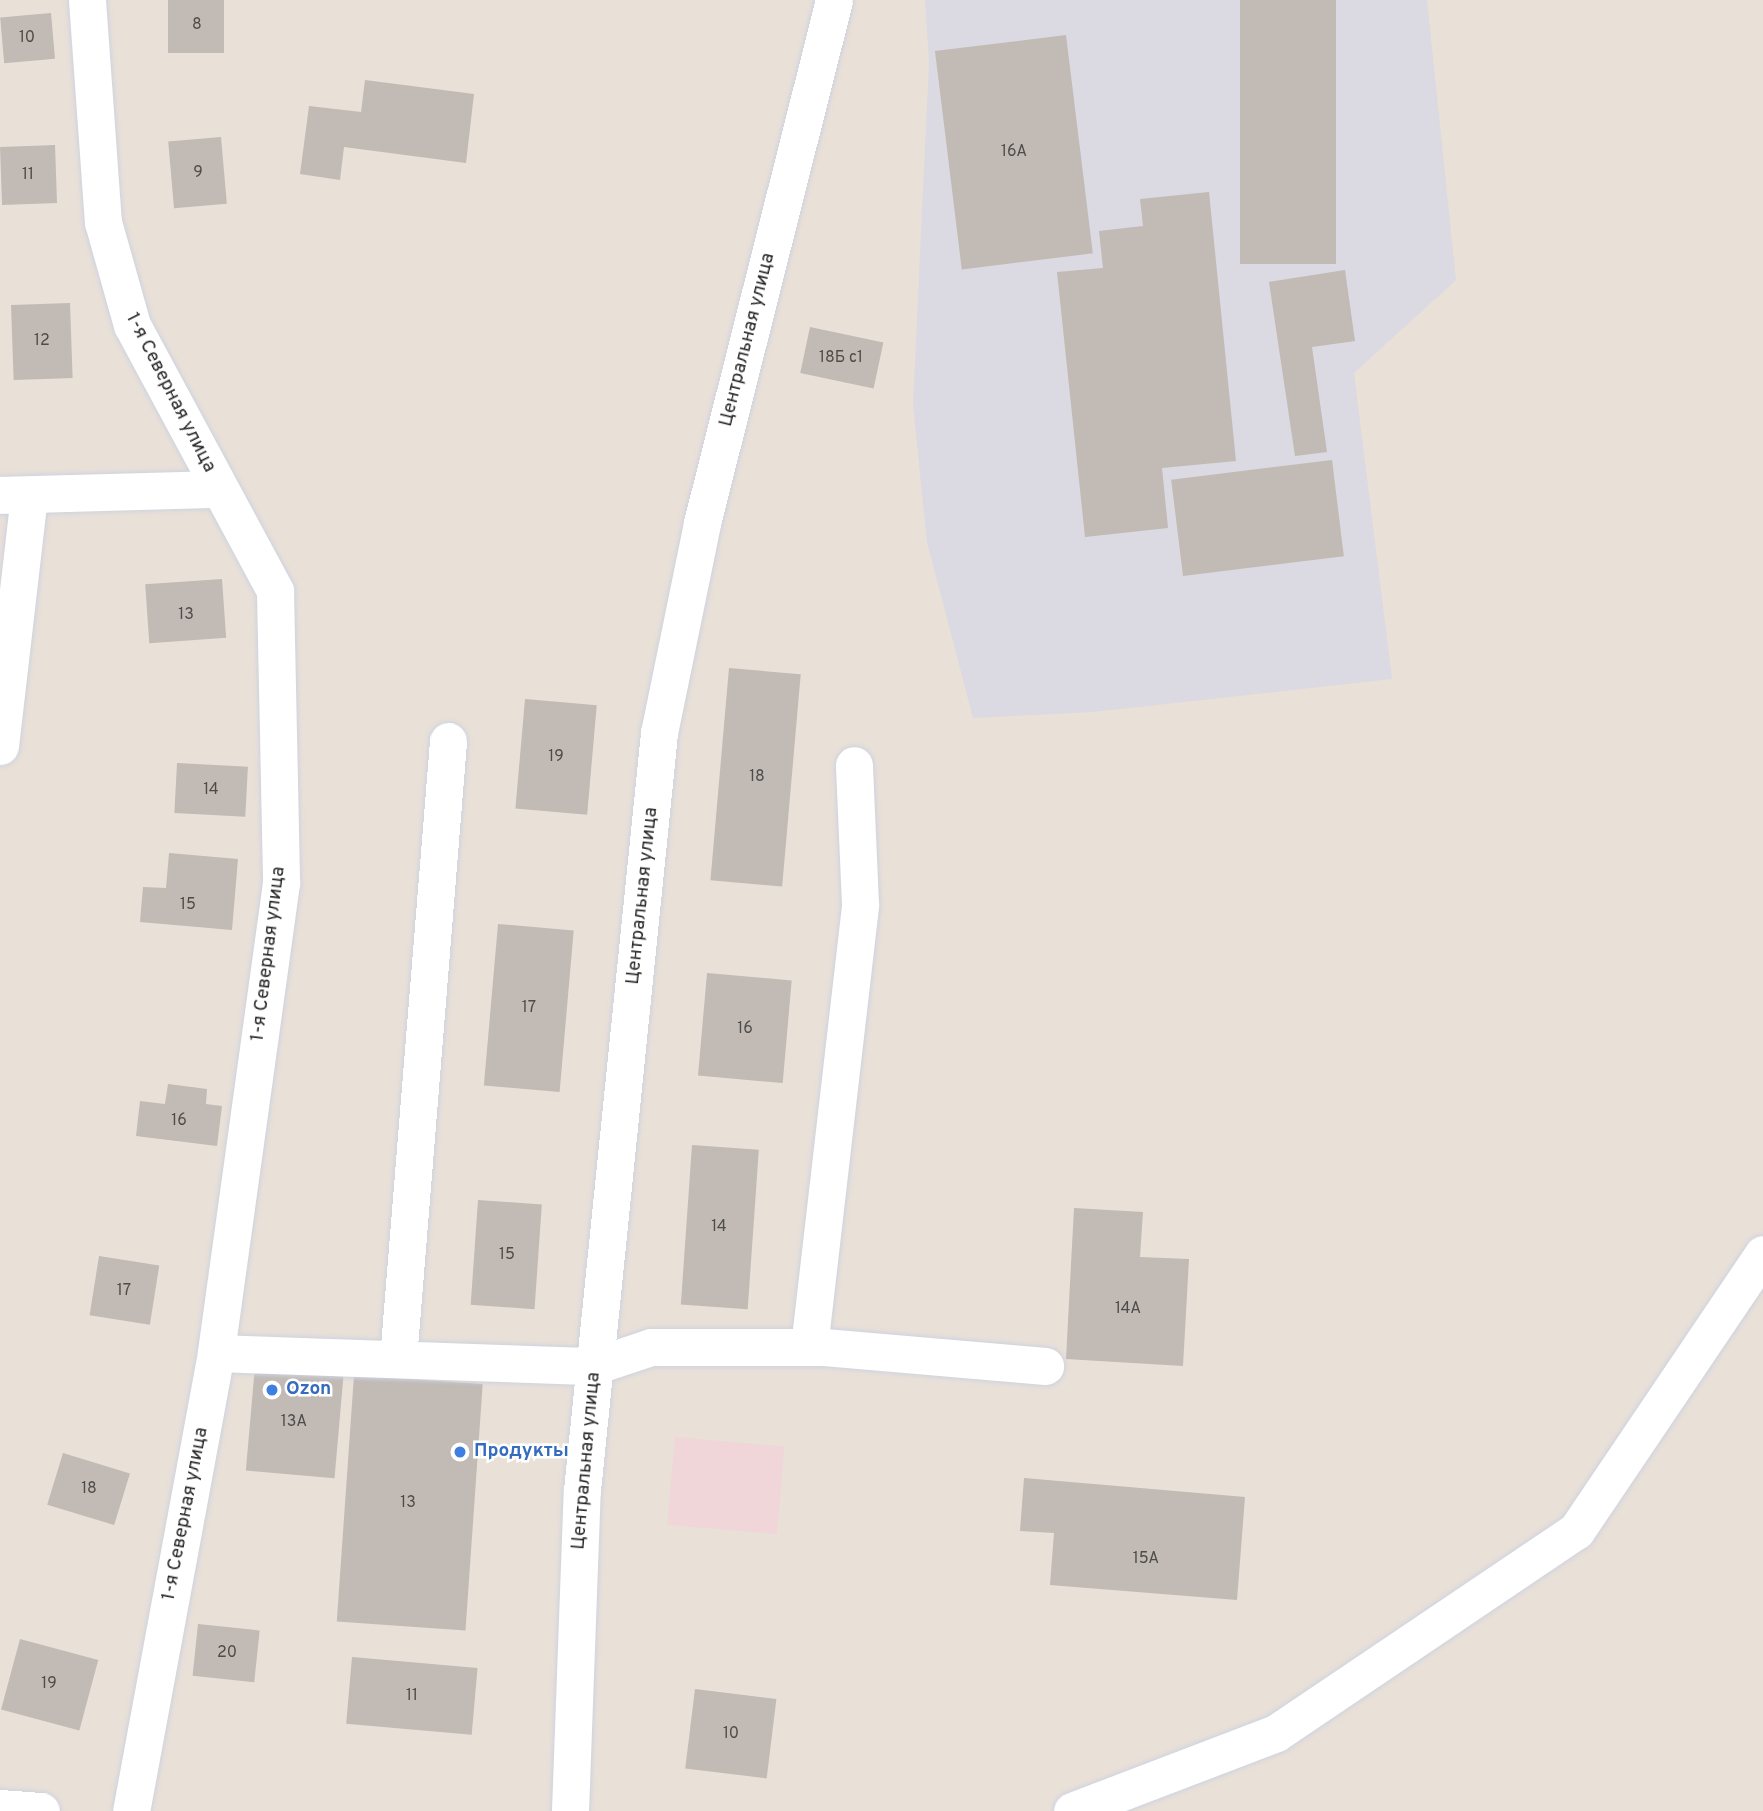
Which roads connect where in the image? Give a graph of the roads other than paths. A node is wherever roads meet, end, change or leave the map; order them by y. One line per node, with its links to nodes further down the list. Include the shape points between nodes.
1 (87, 0): 3 (street, 1-я Северная улица, via 103,222 132,325)
2 (834, 0): 12 (street, Центральная улица, via 702,523 659,733)
3 (219, 489): 4 (street); 10 (street, 1-я Северная улица, via 275,591 281,883)
4 (14, 495): 6 (street)
5 (448, 741): 11 (street)
6 (0, 746)
7 (854, 765): 9 (street, via 860,905)
8 (1763, 1254): 18 (street, via 1576,1531 1276,1733)
9 (808, 1347): 12 (street, via 651,1347); 13 (street)
10 (216, 1353): 11 (street); 16 (street, 1-я Северная улица)
11 (398, 1359): 12 (street)
12 (594, 1366): 17 (street, Центральная улица, via 582,1490)
13 (1045, 1366)
14 (0, 1808): 15 (street)
15 (41, 1811)
16 (131, 1811)
17 (570, 1811)
18 (1072, 1811)

